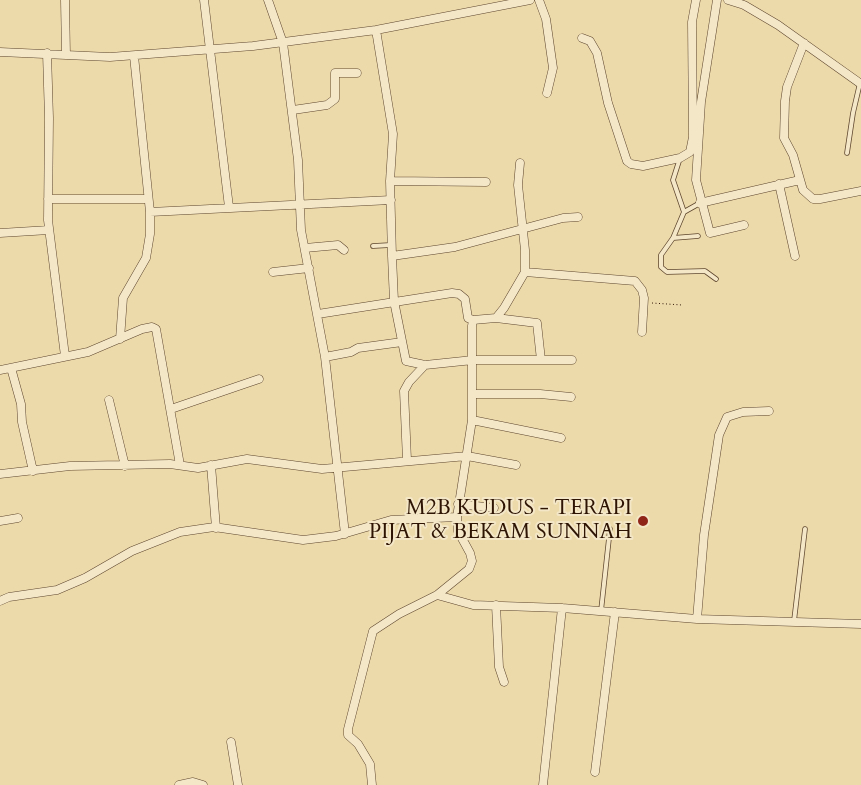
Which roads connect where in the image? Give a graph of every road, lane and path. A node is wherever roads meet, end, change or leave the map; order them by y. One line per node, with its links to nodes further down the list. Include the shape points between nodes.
1 (64, 0): 17 (street)
2 (204, 0): 14 (street)
3 (268, 0): 12 (street)
4 (530, 0): 10 (street)
5 (539, 0): 21 (street, via 546,19 554,68)
6 (696, 0): 24 (street, via 692,22 692,145 686,156)
7 (717, 0): 34 (street, via 701,102 696,164)
8 (728, 0): 9 (street)
9 (746, 3): 13 (street)
10 (376, 30): 12 (street); 27 (street, via 393,134)
11 (582, 38): 24 (street, via 590,41 597,53 608,104 628,161 642,166)
12 (283, 43): 14 (street); 22 (street)
13 (804, 44): 20 (street); 26 (street, via 784,101 784,138)
14 (211, 49): 18 (street); 36 (street)
15 (0, 52): 16 (street)
16 (47, 54): 17 (street); 31 (street)
17 (66, 55): 18 (street)
18 (134, 56): 32 (street)
19 (357, 73): 22 (street, via 335,73 335,99 326,105)
20 (861, 83): 23 (lane)
21 (548, 93)
22 (293, 110): 35 (street)
23 (847, 152)
24 (680, 158): 38 (lane, via 673,180)
25 (520, 163): 41 (street, via 514,185)
26 (800, 180): 29 (street); 30 (street, via 803,190 813,199)
27 (390, 181): 28 (street); 33 (street)
28 (486, 182)
29 (779, 184): 34 (street); 51 (street)
30 (861, 191)
31 (48, 199): 32 (street); 42 (street)
32 (148, 199): 37 (street)
33 (390, 200): 35 (street); 46 (street)
34 (700, 203): 38 (lane); 40 (street, via 710,233)
35 (299, 204): 36 (street); 48 (street)
36 (229, 207): 37 (street)
37 (150, 212): 63 (street, via 149,247 123,298)
38 (684, 212): 45 (lane)
39 (578, 217): 41 (street)
40 (744, 225)
41 (522, 229): 50 (street, via 456,247); 54 (street)
42 (49, 230): 43 (street); 65 (street)
43 (0, 233)
44 (698, 236): 45 (lane)
45 (673, 238): 55 (lane, via 661,255 660,267 663,270 705,272)
46 (391, 244): 47 (lane); 50 (street)
47 (373, 246)
48 (305, 248): 49 (street, via 338,245); 52 (street)
49 (344, 250)
50 (392, 256): 56 (street)
51 (795, 256)
52 (309, 268): 53 (street); 59 (street)
53 (273, 272)
54 (525, 272): 57 (street, via 635,281 642,290); 60 (street)
55 (716, 279)
56 (394, 301): 59 (street); 61 (street, via 459,294 465,299 468,318); 64 (street)
57 (644, 302): 58 (path); 62 (street)
58 (682, 305)
59 (318, 314): 66 (street)
60 (496, 318): 61 (street); 68 (street, via 537,323)
61 (473, 320): 67 (street)
62 (642, 332)
63 (120, 339): 65 (street, via 101,348); 78 (street, via 142,329 156,329)
64 (402, 342): 66 (street, via 358,348); 71 (street, via 406,362)
65 (65, 356): 72 (street)
66 (325, 357): 88 (street)
67 (473, 360): 68 (street); 71 (street); 75 (street)
68 (541, 360): 69 (street)
69 (572, 360)
70 (0, 365): 73 (street)
71 (425, 365): 83 (street, via 404,391)
72 (11, 368): 73 (street); 89 (street)
73 (0, 370)
74 (259, 379): 78 (street)
75 (473, 394): 76 (street); 80 (street)
76 (571, 397)
77 (109, 400): 87 (street)
78 (171, 409): 84 (street)
79 (769, 412): 106 (street, via 744,412 727,417 719,435 704,535)
80 (472, 420): 81 (street); 82 (street)
81 (561, 438)
82 (467, 456): 83 (street); 86 (street); 91 (street)
83 (407, 460): 88 (street)
84 (180, 465): 85 (street, via 198,468); 87 (street)
85 (211, 465): 88 (street, via 247,459 322,469); 96 (street)
86 (516, 465)
87 (125, 466): 89 (street, via 70,466)
88 (339, 468): 99 (street)
89 (33, 471): 90 (street)
90 (0, 474)
91 (458, 504): 92 (street); 93 (street)
92 (494, 508)
93 (456, 517): 99 (street, via 391,520); 100 (street, via 458,531 472,561 469,569)
94 (18, 518): 95 (street)
95 (0, 521)
96 (216, 528): 99 (street, via 303,540); 101 (street, via 180,532 132,551 57,590)
97 (610, 529): 104 (lane)
98 (805, 529): 107 (lane)
99 (345, 534)
100 (437, 595): 102 (street, via 466,604); 115 (street, via 399,614 373,632 348,729 348,735 358,744 370,764)
101 (0, 600)
102 (496, 605): 103 (street); 109 (street, via 499,667)
103 (562, 608): 104 (street); 116 (street)
104 (600, 611): 105 (street)
105 (615, 612): 106 (street); 111 (street)
106 (697, 619): 107 (street)
107 (794, 621): 108 (street)
108 (861, 624)
109 (504, 682)
110 (231, 742): 114 (street)
111 (595, 772)
112 (183, 784): 113 (street)
113 (203, 785)
114 (238, 785)
115 (372, 785)
116 (543, 785)

